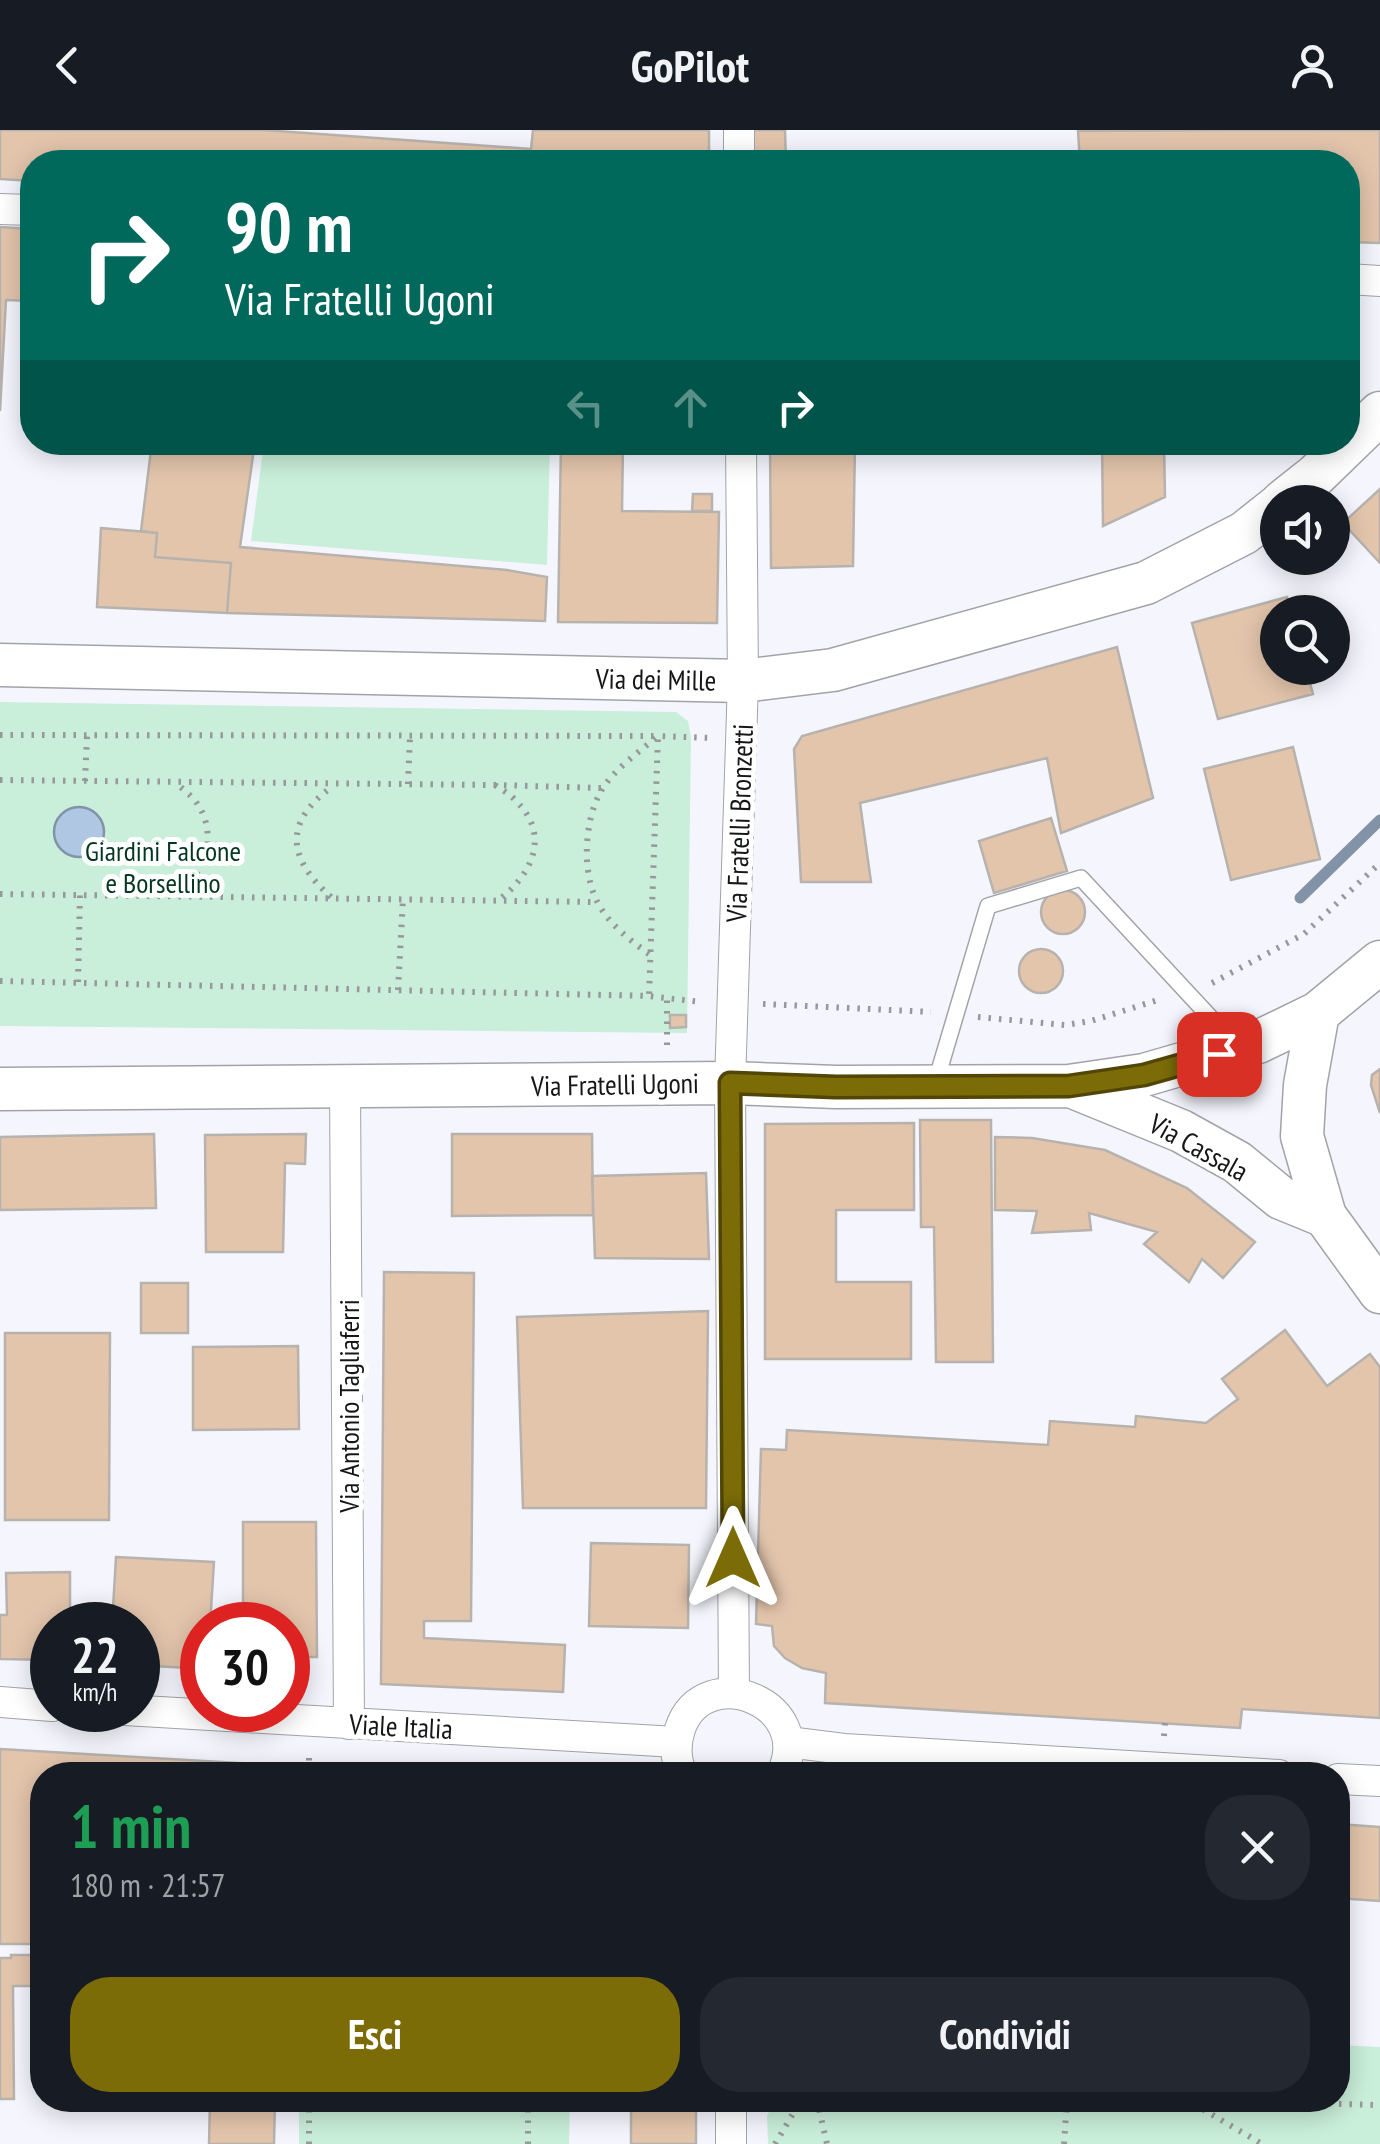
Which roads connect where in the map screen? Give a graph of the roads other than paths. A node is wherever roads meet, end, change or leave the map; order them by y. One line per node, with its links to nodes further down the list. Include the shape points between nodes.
1 (1380, 413): 2 (main road, Via dei Mille)
2 (1360, 432)
3 (742, 455): 8 (street, Via Fratelli Bronzetti)
4 (1337, 455): 5 (main road, Via dei Mille)
5 (1304, 485)
6 (1260, 520): 8 (main road, Via dei Mille, via 1146,583 833,670)
7 (0, 665): 8 (main road, Via dei Mille)
8 (743, 681): 12 (street, Via Fratelli Bronzetti)
9 (1380, 962): 10 (main road, Via Fratelli Ugoni)
10 (1318, 1013): 11 (main road, Via Fratelli Ugoni); 17 (main road, via 1302,1136)
11 (1240, 1048): 13 (lane, via 1081,878 988,906); 14 (main road, Via Fratelli Ugoni, via 1144,1075)
12 (730, 1083): 13 (main road, Via Fratelli Ugoni); 15 (main road, Via Fratelli Ugoni); 19 (street, Via Fratelli Bronzetti)
13 (935, 1085): 14 (main road, Via Fratelli Ugoni)
14 (1069, 1086): 17 (main road, Via Cassala, via 1181,1131 1237,1162 1282,1198)
15 (345, 1088): 16 (main road, Via Fratelli Ugoni); 23 (street, Via Antonio Tagliaferri)
16 (0, 1089)
17 (1325, 1216): 18 (main road)
18 (1380, 1292)
19 (734, 1693): 24 (street, via 696,1706); 25 (street, via 764,1702)
20 (0, 1702): 21 (street)
21 (30, 1704)
22 (160, 1712): 23 (street, Viale Italia)
23 (349, 1724): 24 (street, Viale Italia)
24 (676, 1742): 26 (street)
25 (788, 1742): 27 (street); 28 (street)
26 (678, 1762)
27 (786, 1762)
28 (1062, 1762)
29 (1350, 1780): 30 (street)
30 (1380, 1781)
31 (731, 2112): 32 (street)
32 (731, 2144)

